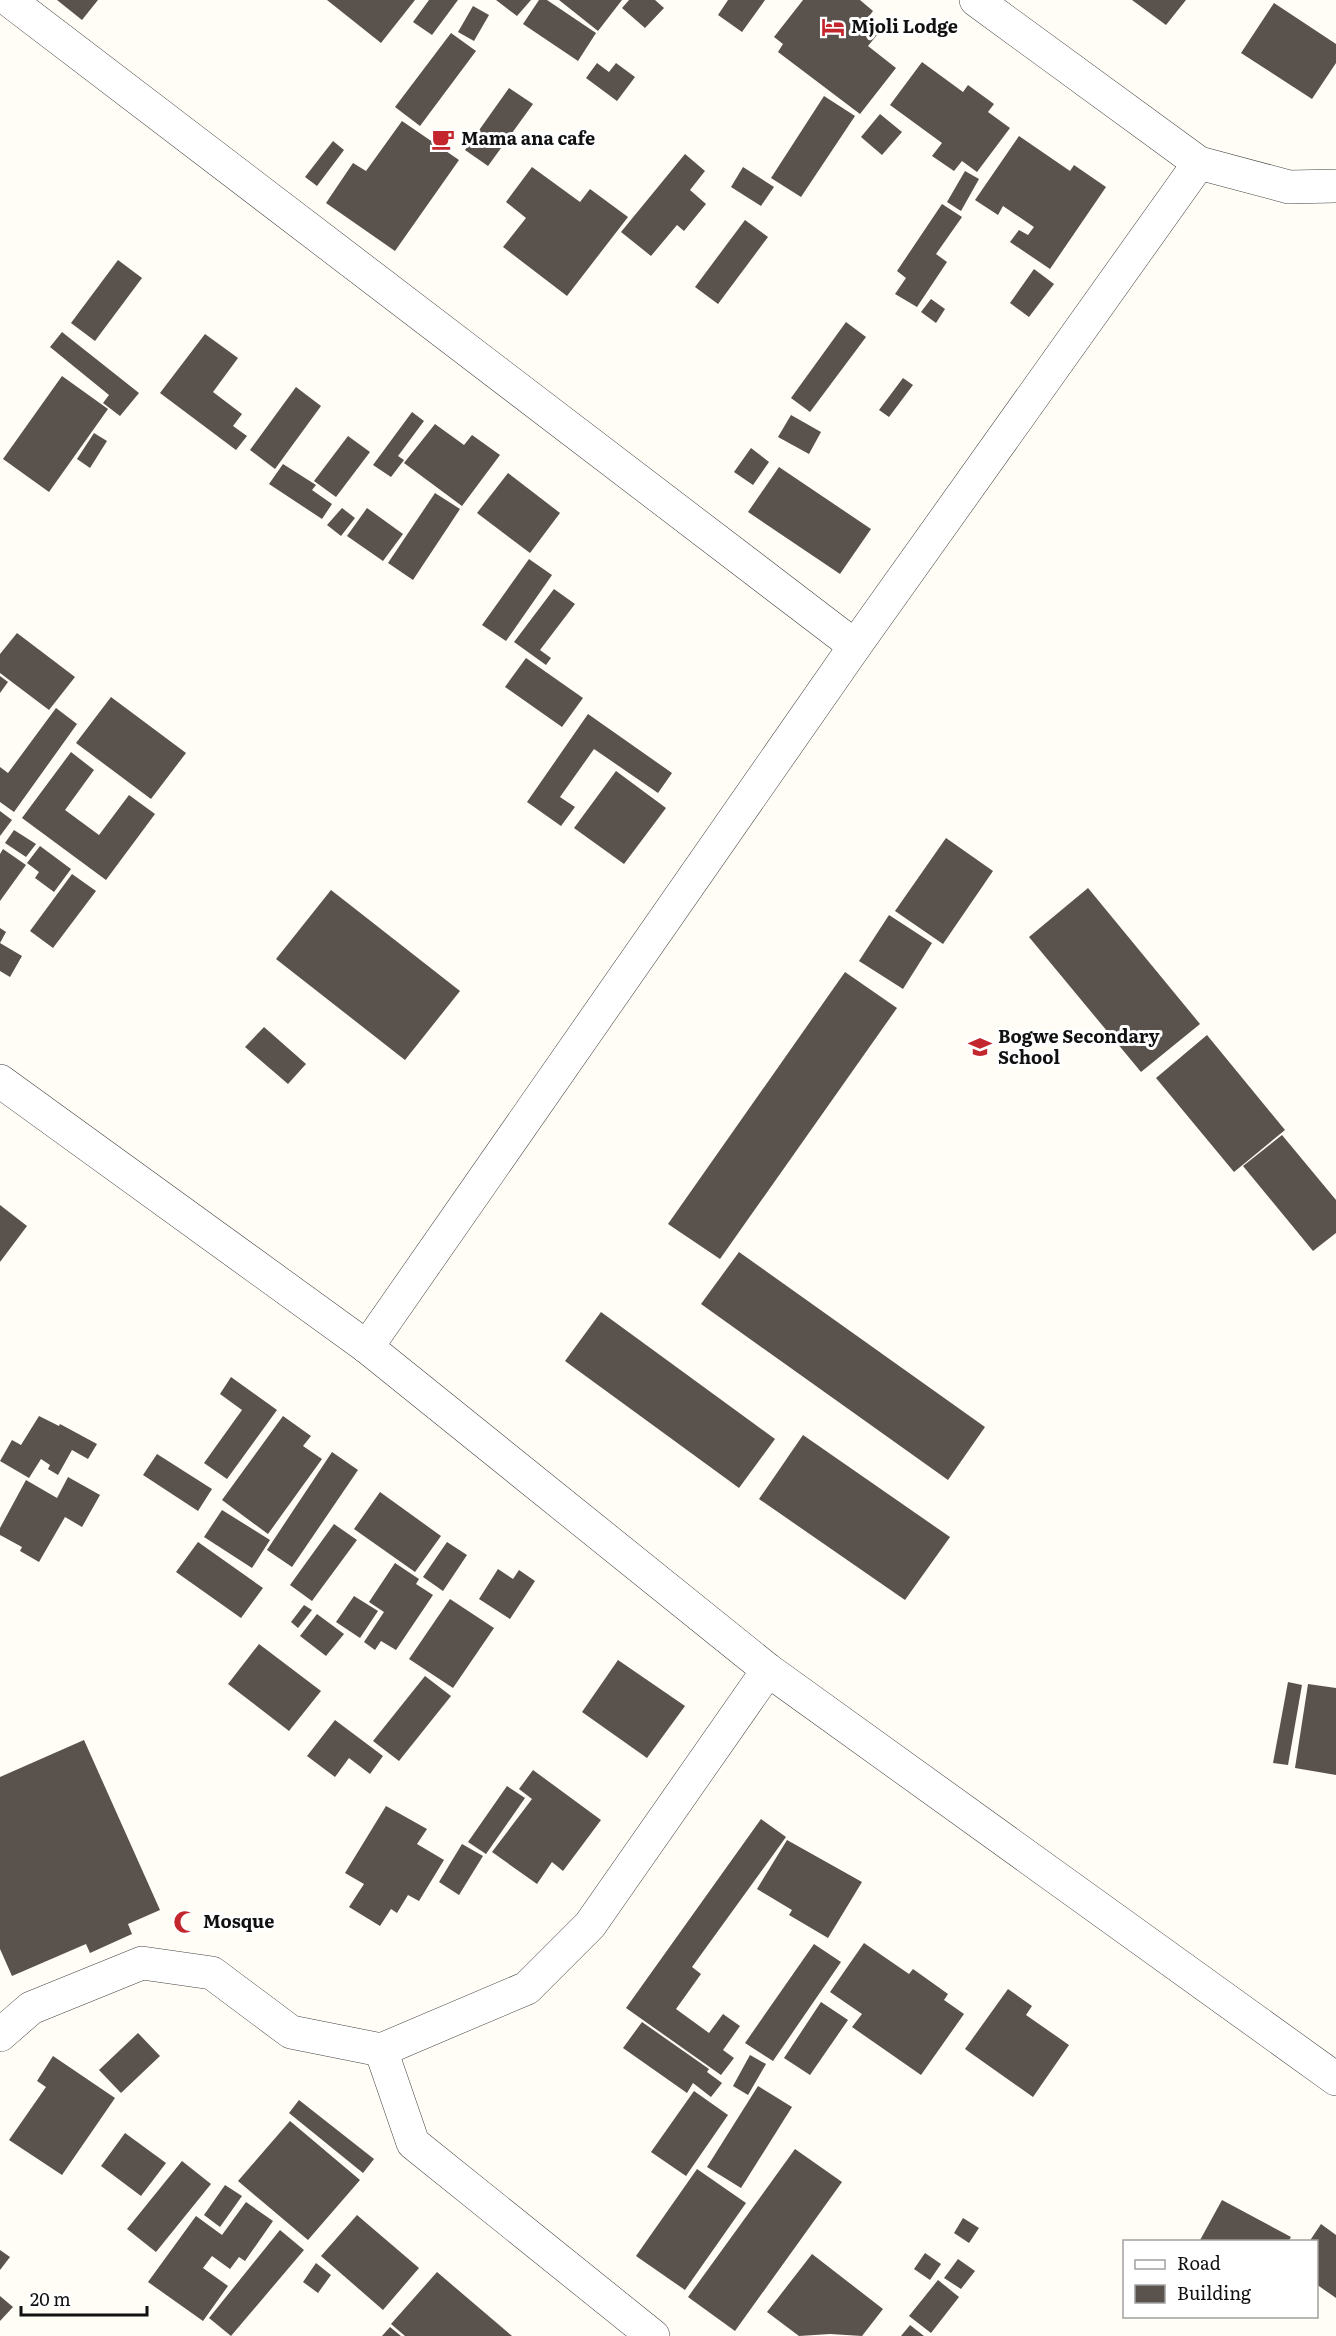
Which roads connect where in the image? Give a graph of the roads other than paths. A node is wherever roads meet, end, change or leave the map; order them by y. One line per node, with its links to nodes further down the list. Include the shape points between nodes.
1 (9, 0): 5 (street)
2 (976, 0): 3 (street)
3 (1199, 163): 4 (street, via 1289,187); 5 (street)
4 (1336, 186)
5 (855, 646): 7 (street)
6 (0, 1081): 7 (street)
7 (367, 1347): 8 (street)
8 (768, 1670): 10 (street, via 590,1925 527,1988); 11 (street)
9 (0, 2035): 10 (street, via 31,2008 142,1963 212,1973 291,2032)
10 (381, 2050): 12 (street, via 413,2144)
11 (1336, 2079)
12 (653, 2336)

